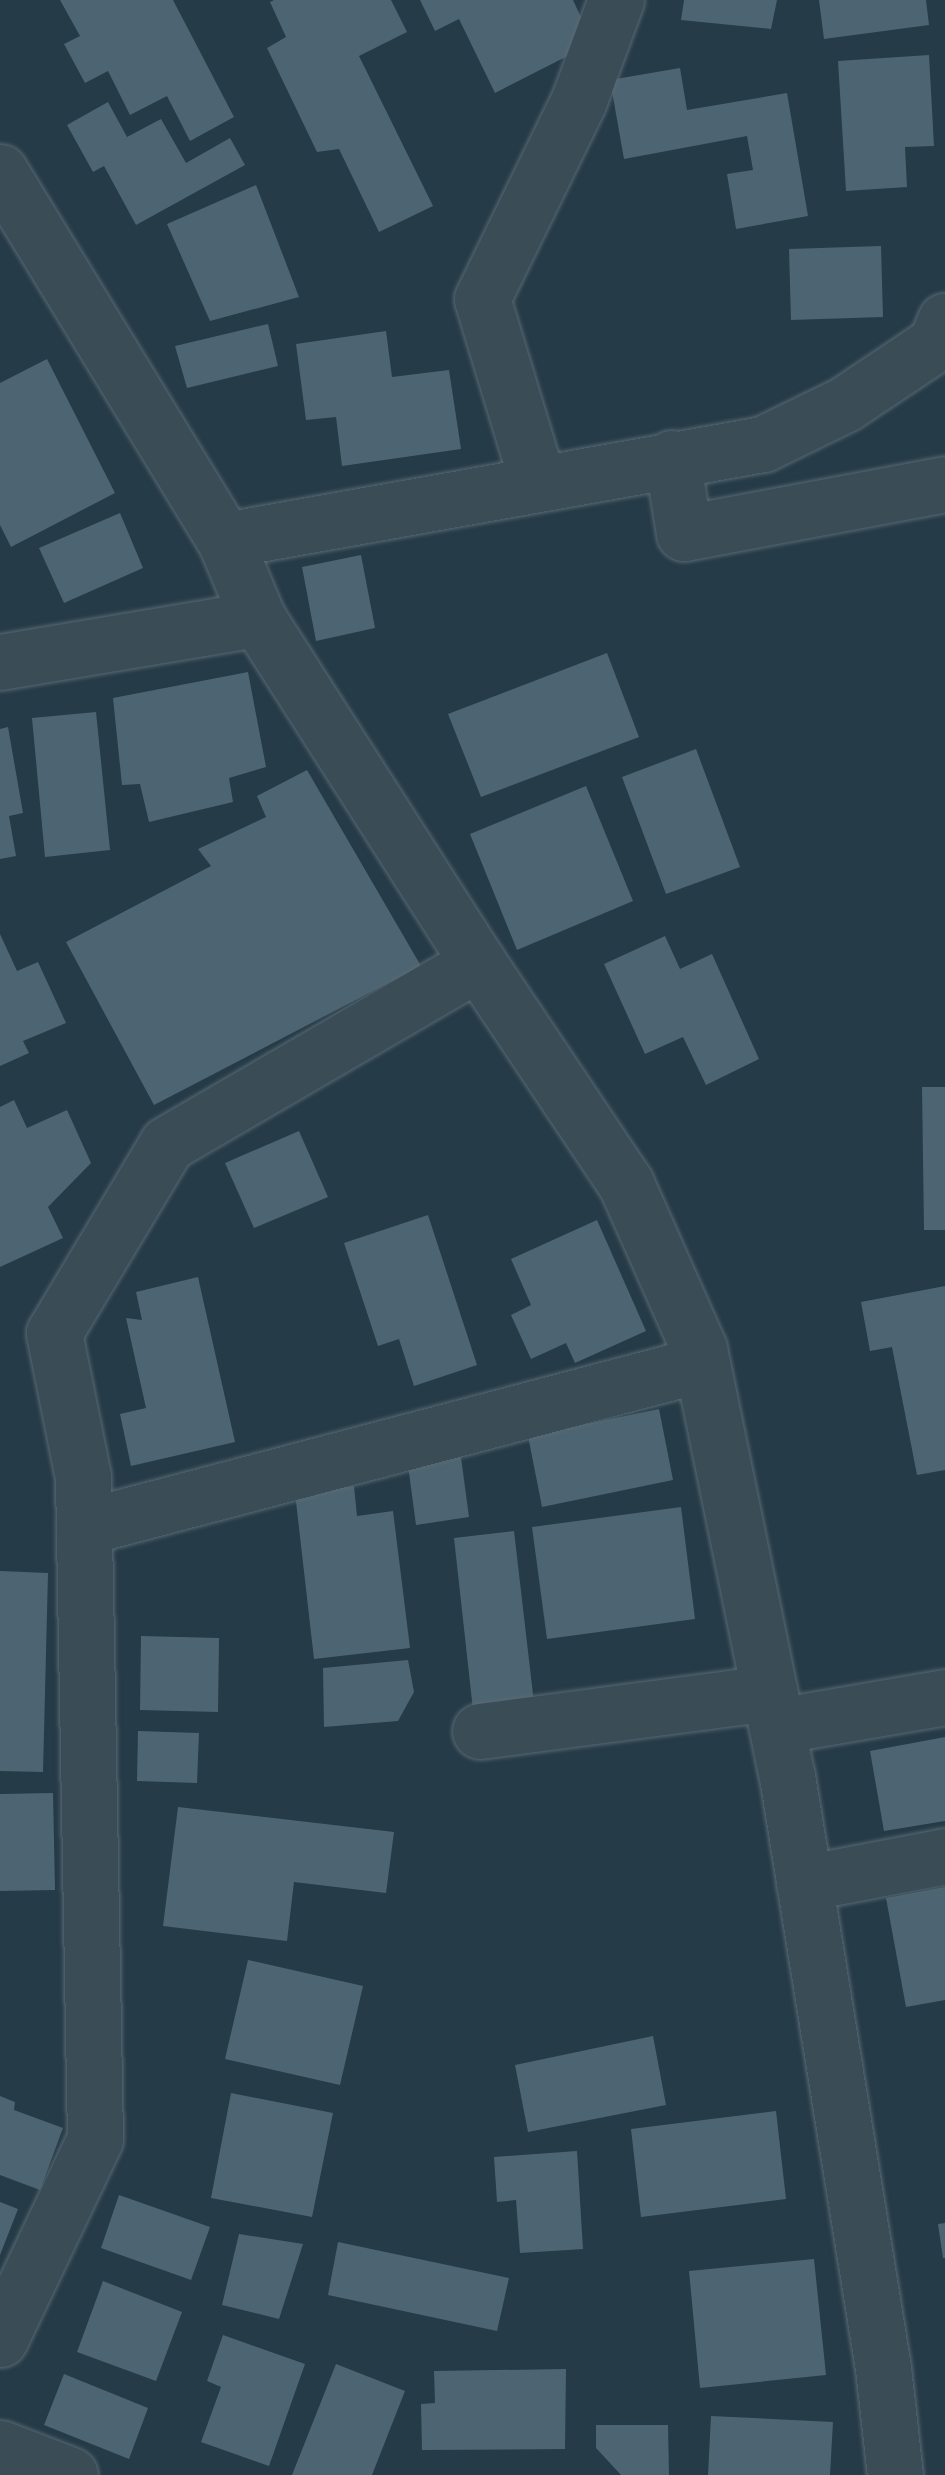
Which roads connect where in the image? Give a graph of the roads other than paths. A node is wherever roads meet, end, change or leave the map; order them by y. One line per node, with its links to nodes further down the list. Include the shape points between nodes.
1 (616, 0): 5 (street, via 579,100 482,299)
2 (0, 172): 7 (street)
3 (945, 321): 4 (street, via 936,342 845,404 762,444)
4 (672, 458): 5 (street); 6 (street, via 684,533)
5 (538, 483): 7 (street)
6 (945, 484)
7 (225, 540): 8 (street)
8 (258, 619): 9 (street); 10 (street)
9 (0, 662)
10 (478, 963): 11 (street, via 626,1184); 12 (street, via 167,1144 54,1333 82,1478)
11 (702, 1364): 12 (street); 14 (street)
12 (84, 1527): 18 (street, via 94,2139)
13 (945, 1698): 14 (street)
14 (774, 1710): 15 (street); 17 (street)
15 (480, 1731)
16 (945, 1856): 17 (street)
17 (804, 1883): 21 (street, via 883,2368)
18 (0, 2339)
19 (0, 2448): 20 (street)
20 (70, 2475)
21 (894, 2475)

